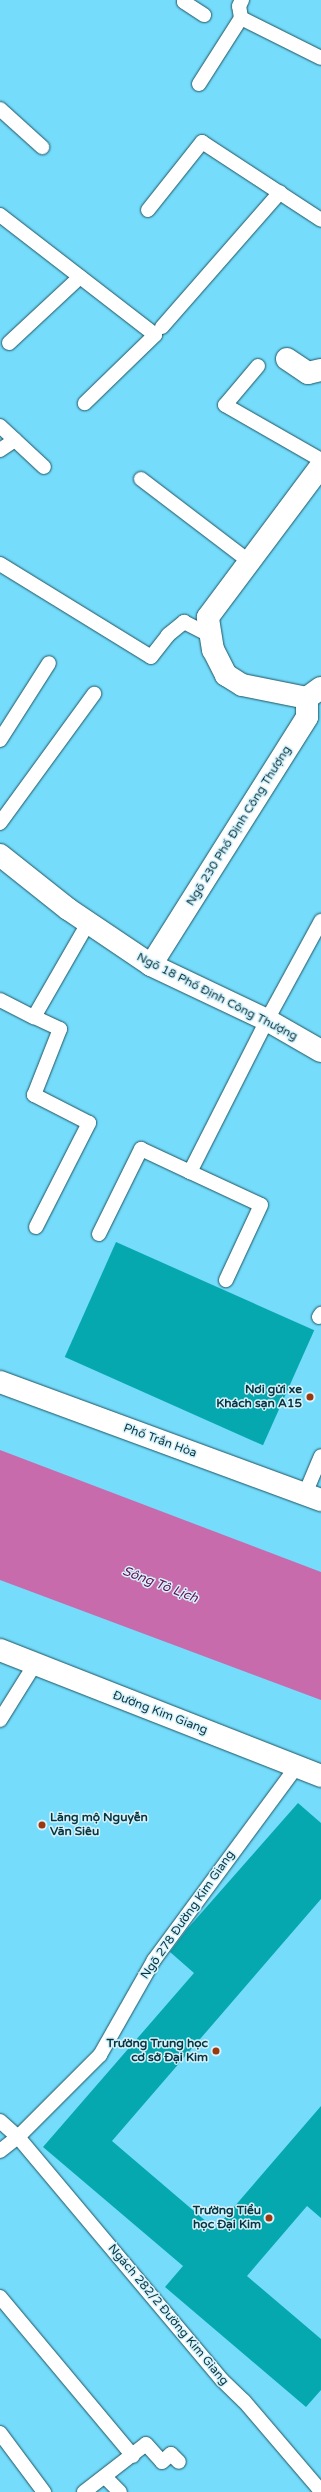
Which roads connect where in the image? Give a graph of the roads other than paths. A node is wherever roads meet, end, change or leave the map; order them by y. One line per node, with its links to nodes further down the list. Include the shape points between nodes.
1 (185, 0): 3 (lane, via 184,2)
2 (242, 0): 4 (lane, via 239,6)
3 (204, 15)
4 (241, 18): 5 (lane); 6 (lane)
5 (321, 58)
6 (199, 84)
7 (0, 108): 8 (lane)
8 (42, 147)
9 (280, 192): 10 (lane, via 202,142); 12 (lane); 14 (lane)
10 (148, 210)
11 (1, 218): 13 (lane)
12 (321, 220)
13 (80, 277): 15 (lane); 19 (lane, via 155,335)
14 (162, 327)
15 (8, 343)
16 (287, 359): 18 (street, via 308,373)
17 (258, 366): 23 (lane, via 225,405)
18 (321, 370)
19 (85, 403)
20 (0, 426): 21 (lane)
21 (15, 440): 22 (lane); 25 (lane)
22 (0, 450)
23 (321, 460)
24 (321, 466): 27 (street)
25 (44, 467)
26 (141, 479): 27 (lane)
27 (250, 562): 29 (street, via 208,618)
28 (0, 564): 29 (lane, via 151,657 168,635 184,622)
29 (210, 635): 32 (street, via 213,650 226,675 242,685)
30 (49, 663): 33 (lane)
31 (94, 694): 34 (lane)
32 (314, 706): 38 (street, Ngõ 230 Phố Định Công Thượng)
33 (0, 740)
34 (0, 823)
35 (0, 855): 37 (street, Ngõ 18 Phố Định Công Thượng)
36 (321, 921): 41 (lane)
37 (88, 924): 38 (street, Ngõ 18 Phố Định Công Thượng); 40 (lane)
38 (151, 965): 41 (street, Ngõ 18 Phố Định Công Thượng)
39 (0, 1000): 40 (lane)
40 (34, 1017): 44 (lane, via 60,1029 34,1095 89,1123)
41 (267, 1020): 42 (street, Ngõ 18 Phố Định Công Thượng); 43 (lane)
42 (321, 1051)
43 (190, 1172): 45 (lane, via 140,1149); 46 (lane, via 261,1205)
44 (36, 1227)
45 (99, 1234)
46 (226, 1280)
47 (0, 1382): 49 (street, Phố Trần Hòa)
48 (321, 1456): 49 (lane)
49 (313, 1497)
50 (0, 1650): 51 (street, Đường Kim Giang)
51 (35, 1664): 52 (lane); 53 (street, Đường Kim Giang)
52 (0, 1720)
53 (297, 1766): 54 (street, Đường Kim Giang); 56 (lane, Ngõ 278 Đường Kim Giang, via 154,1960 100,2055)
54 (321, 1776)
55 (0, 2121): 56 (lane, Ngách 282/2 Đường Kim Giang)
56 (18, 2137): 57 (lane, Ngõ 278 Đường Kim Giang); 63 (lane, Ngách 282/2 Đường Kim Giang, via 222,2380 244,2401)
57 (0, 2151)
58 (0, 2297): 60 (lane)
59 (0, 2433): 64 (lane)
60 (133, 2456): 61 (lane, via 146,2444 162,2462 171,2454); 62 (lane)
61 (179, 2462)
62 (105, 2477): 65 (lane); 66 (lane)
63 (321, 2491)
64 (44, 2492)
65 (84, 2492)
66 (120, 2492)

